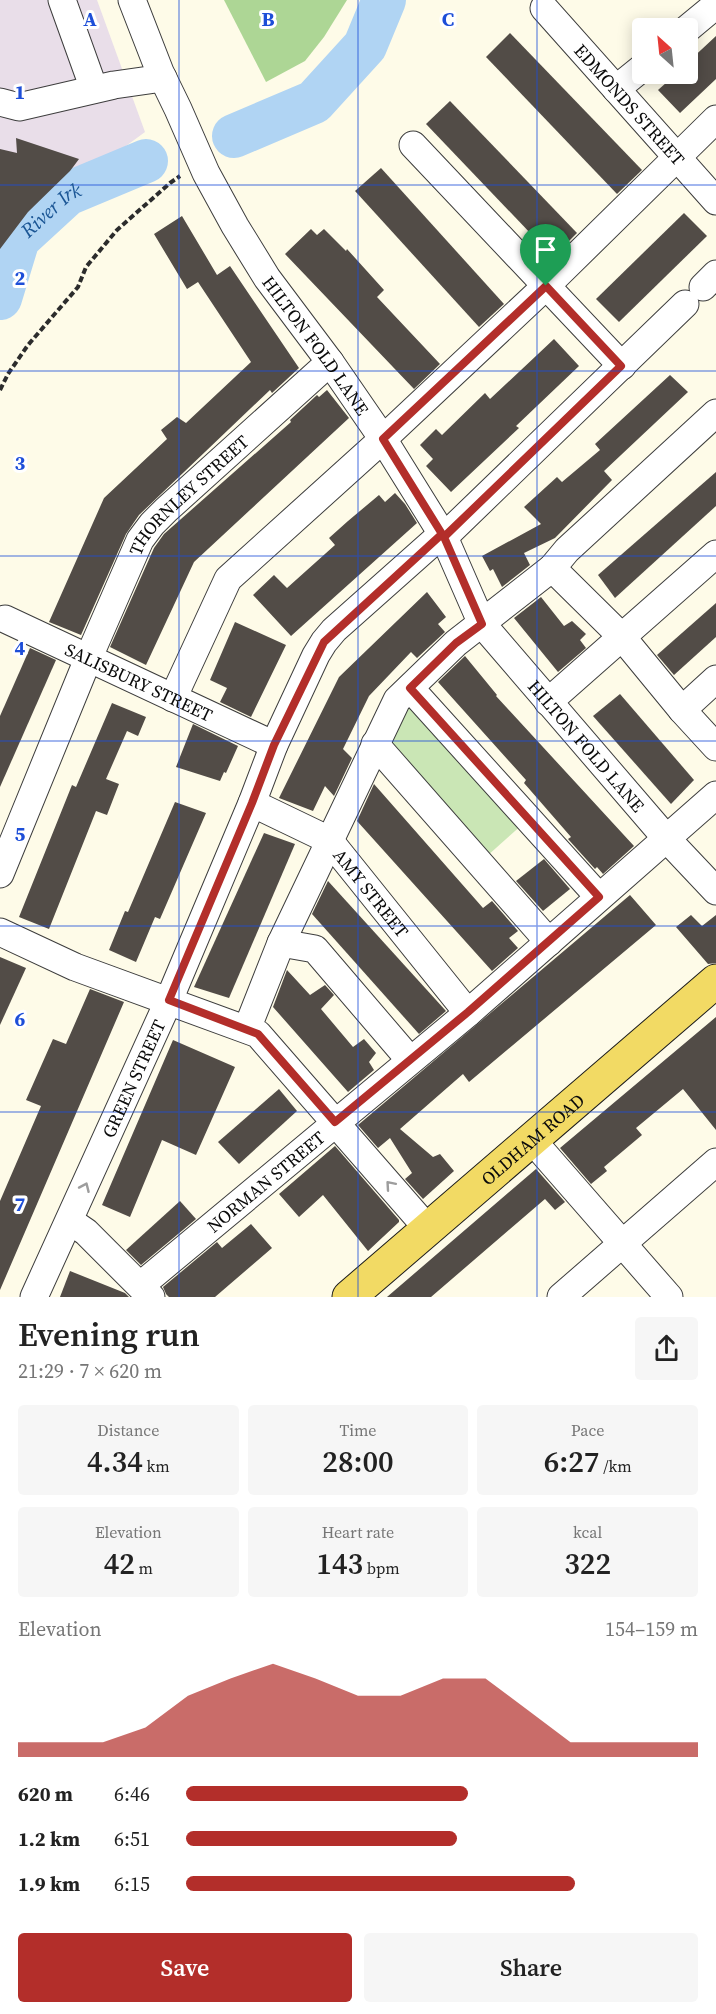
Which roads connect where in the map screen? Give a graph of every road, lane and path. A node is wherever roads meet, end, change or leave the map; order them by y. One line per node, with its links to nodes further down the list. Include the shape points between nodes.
1 (62, 0): 8 (street)
2 (132, 0): 7 (street, HILTON FOLD LANE)
3 (716, 5): 5 (street)
4 (544, 8): 9 (street, EDMONDS STREET)
5 (698, 20)
6 (632, 76): 9 (street)
7 (163, 78): 8 (street); 14 (street, HILTON FOLD LANE)
8 (93, 89): 10 (street, via 19,107)
9 (616, 89): 13 (street, EDMONDS STREET)
10 (0, 102)
11 (716, 119): 13 (street)
12 (413, 145): 16 (street)
13 (676, 157): 15 (street, EDMONDS STREET); 16 (street)
14 (203, 168): 18 (street, HILTON FOLD LANE, via 267,278); 20 (path, via 170,183 117,230 86,267 78,287 28,345)
15 (716, 201)
16 (546, 286): 19 (street); 22 (street)
17 (701, 288): 19 (street, GREEN STREET)
18 (330, 362): 22 (street, HILTON FOLD LANE); 29 (street, THORNLEY STREET, via 152,524 140,540)
19 (621, 366): 23 (street, GREEN STREET)
20 (0, 390)
21 (716, 414): 25 (street)
22 (383, 439): 23 (street, HILTON FOLD LANE); 32 (street, via 228,579)
23 (443, 535): 27 (street, HILTON FOLD LANE); 36 (street, GREEN STREET, via 324,642)
24 (716, 554): 28 (street)
25 (552, 568): 27 (street); 28 (street)
26 (5, 619): 29 (street, SALISBURY STREET)
27 (482, 624): 31 (street, via 456,643); 33 (street, HILTON FOLD LANE)
28 (622, 637): 33 (street); 34 (street)
29 (88, 659): 32 (street, SALISBURY STREET); 42 (street, THORNLEY STREET)
30 (716, 679): 34 (street)
31 (410, 688): 35 (street, via 397,700); 44 (street)
32 (173, 698): 36 (street, SALISBURY STREET)
33 (548, 702): 40 (street, HILTON FOLD LANE)
34 (682, 710): 37 (street)
35 (375, 744): 41 (street); 46 (street)
36 (274, 745): 39 (street, GREEN STREET)
37 (716, 747)
38 (716, 795): 40 (street, NORMAN STREET)
39 (252, 803): 41 (street, AMY STREET); 49 (street, GREEN STREET)
40 (666, 838): 43 (street, HILTON FOLD LANE); 44 (street, NORMAN STREET)
41 (329, 840): 47 (street); 50 (street, AMY STREET)
42 (0, 874)
43 (716, 891)
44 (599, 897): 46 (street, NORMAN STREET)
45 (0, 932): 49 (street, via 75,967)
46 (549, 942): 50 (street, NORMAN STREET)
47 (281, 943): 51 (street); 52 (street, via 315,949)
48 (716, 981): 54 (main road, OLDHAM ROAD)
49 (169, 1000): 51 (street); 56 (street, GREEN STREET, one-way to 49)
50 (468, 1012): 52 (street, NORMAN STREET)
51 (247, 1029): 53 (street, via 258,1034)
52 (410, 1060): 53 (street, NORMAN STREET)
53 (335, 1122): 57 (street, one-way to 53); 59 (street, NORMAN STREET)
54 (532, 1140): 57 (main road, OLDHAM ROAD); 58 (street)
55 (716, 1162): 58 (street)
56 (70, 1221): 59 (street); 60 (street, GREEN STREET)
57 (428, 1229): 61 (main road, OLDHAM ROAD)
58 (623, 1244): 62 (street); 63 (street)
59 (146, 1291)
60 (34, 1297)
61 (349, 1297)
62 (561, 1297)
63 (669, 1297)

